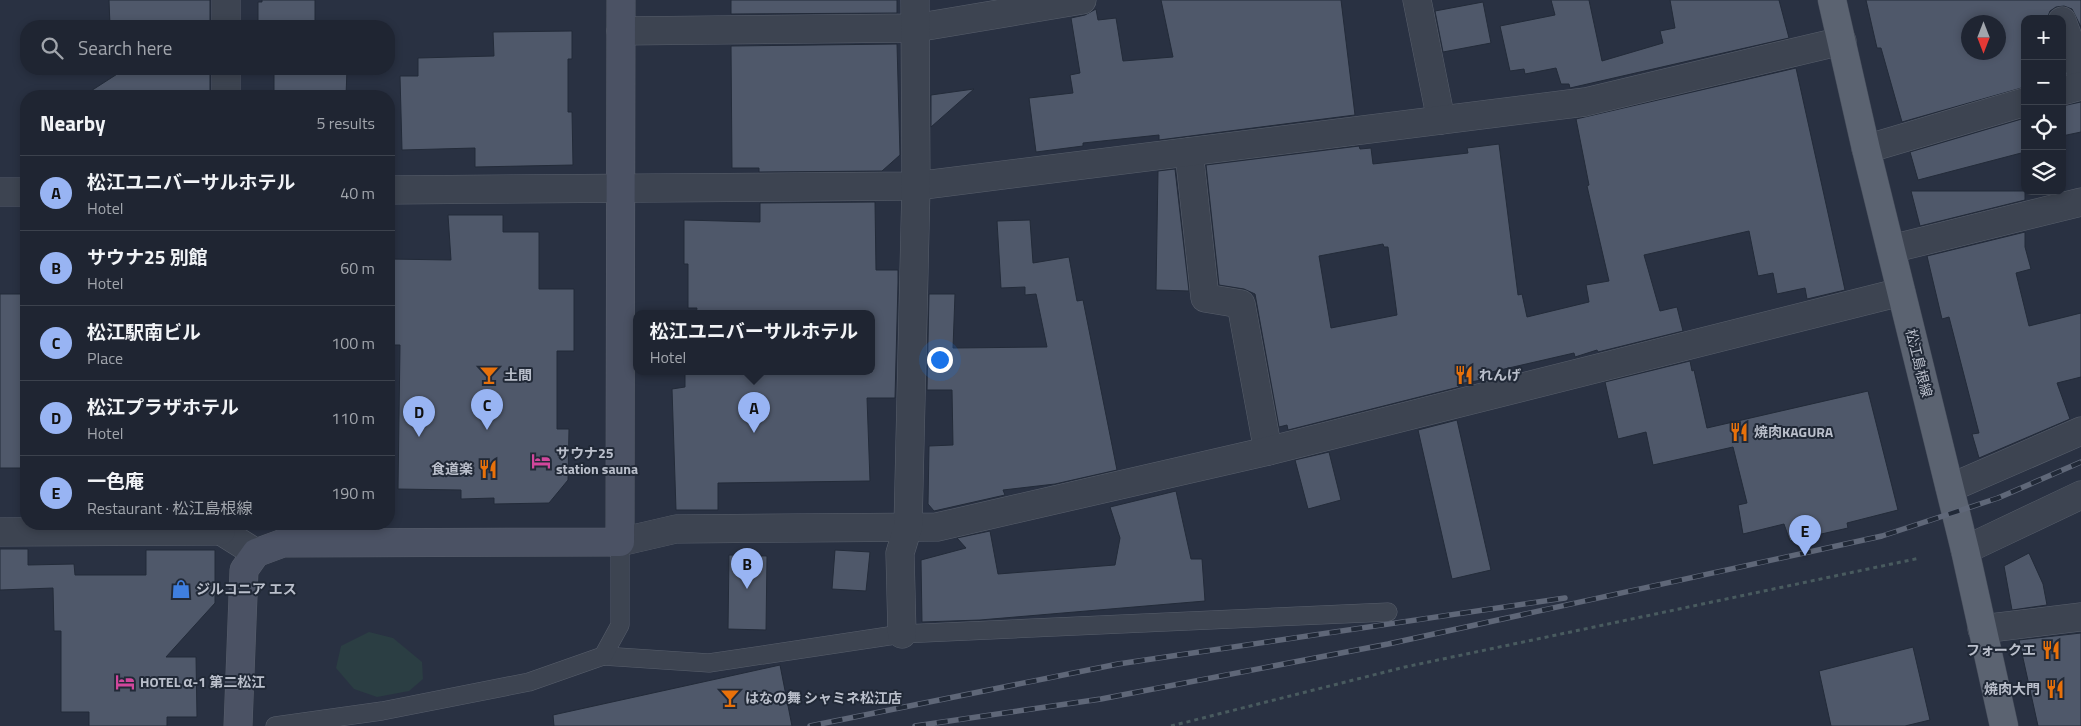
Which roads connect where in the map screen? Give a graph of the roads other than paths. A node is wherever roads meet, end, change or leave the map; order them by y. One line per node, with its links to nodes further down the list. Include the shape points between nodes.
1 (226, 0): 9 (street)
2 (621, 0): 11 (street)
3 (915, 0): 10 (street)
4 (1082, 0): 10 (street)
5 (1417, 0): 20 (street)
6 (1832, 0): 13 (main road, 松江島根線)
7 (2055, 0): 8 (street)
8 (2060, 15)
9 (226, 20)
10 (915, 28): 11 (street); 23 (street)
11 (621, 31): 24 (street)
12 (2066, 31): 14 (street)
13 (1842, 41): 20 (street, via 1585,102); 21 (main road, 松江島根線)
14 (2081, 72)
15 (226, 75): 17 (street)
16 (2081, 86): 18 (street)
17 (226, 90)
18 (2066, 90)
19 (2021, 103): 21 (street)
20 (1441, 120): 22 (street)
21 (1866, 149): 29 (main road, 松江島根線)
22 (1189, 152): 23 (street); 32 (street, via 1205,298 1241,304)
23 (916, 186): 24 (street); 35 (street)
24 (621, 189): 25 (street); 39 (street)
25 (395, 190)
26 (0, 192): 27 (street)
27 (20, 192)
28 (2081, 202): 29 (street)
29 (1891, 249): 30 (main road, 松江島根線)
30 (1901, 292): 32 (street); 33 (main road, 松江島根線)
31 (2081, 431): 33 (street)
32 (1268, 451): 35 (street, via 937,527)
33 (1950, 488): 40 (main road, 松江島根線)
34 (2081, 495): 40 (street)
35 (908, 527): 39 (street, via 676,529); 45 (street, via 900,553)
36 (88, 530): 38 (street)
37 (225, 530): 41 (street)
38 (0, 532)
39 (620, 542): 41 (street, via 282,543); 46 (lane, via 620,625)
40 (1965, 550): 44 (main road, 松江島根線)
41 (256, 553): 47 (street, via 244,570)
42 (1388, 612): 45 (lane)
43 (2081, 617): 44 (street)
44 (1982, 630): 49 (main road, 松江島根線)
45 (902, 634): 46 (lane, via 709,663)
46 (603, 656): 48 (lane, via 529,682 382,711)
47 (238, 726)
48 (275, 726)
49 (2004, 726)

